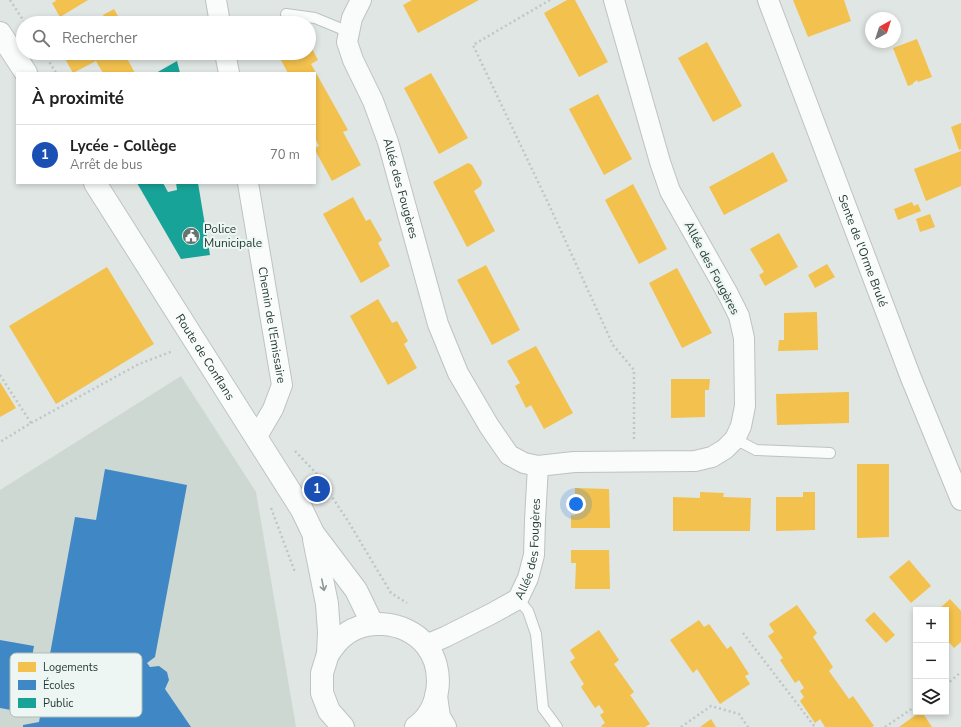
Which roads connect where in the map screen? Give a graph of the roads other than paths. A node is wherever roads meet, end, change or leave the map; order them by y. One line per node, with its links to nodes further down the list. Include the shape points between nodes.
1 (216, 0): 6 (street)
2 (361, 0): 9 (street, Allée des Fougères, via 352,18)
3 (614, 0): 19 (street, Allée des Fougères, via 670,191 739,316 744,338 745,406 742,426)
4 (768, 0): 22 (street, Sente de l'Orme Brulé, via 911,378)
5 (286, 14): 7 (lane)
6 (219, 16)
7 (300, 16)
8 (316, 18): 9 (lane)
9 (349, 32): 21 (street, Allée des Fougères, via 347,42 388,142 438,324 458,373 509,455 524,463)
10 (0, 33): 11 (main road)
11 (16, 58)
12 (18, 60): 14 (main road)
13 (226, 60): 15 (street)
14 (25, 72)
15 (229, 72)
16 (96, 184): 18 (main road, Route de Conflans)
17 (248, 184): 18 (street, Chemin de l'Emissaire, via 282,385 273,409)
18 (256, 438): 23 (main road, Route de Conflans, via 302,510)
19 (735, 439): 20 (lane, via 756,450); 21 (street, Allée des Fougères, via 712,457 695,461 574,462)
20 (830, 453)
21 (538, 466): 24 (street, Allée des Fougères, via 534,555 528,578)
22 (961, 500)
23 (313, 533): 25 (main road, via 356,590); 27 (main road, one-way to 27, via 327,604)
24 (518, 599): 26 (street, Allée des Fougères); 32 (lane, via 528,611 536,634 543,708)
25 (372, 624): 26 (main road, via 392,625 411,632); 27 (main road, via 354,629 339,639)
26 (426, 645): 28 (main road, via 434,661 438,679)
27 (328, 654): 29 (main road, via 322,673 322,693 329,711)
28 (436, 696): 30 (main road, via 430,711); 31 (main road, via 439,717)
29 (343, 727)
30 (416, 727)
31 (445, 727)
32 (557, 727)

